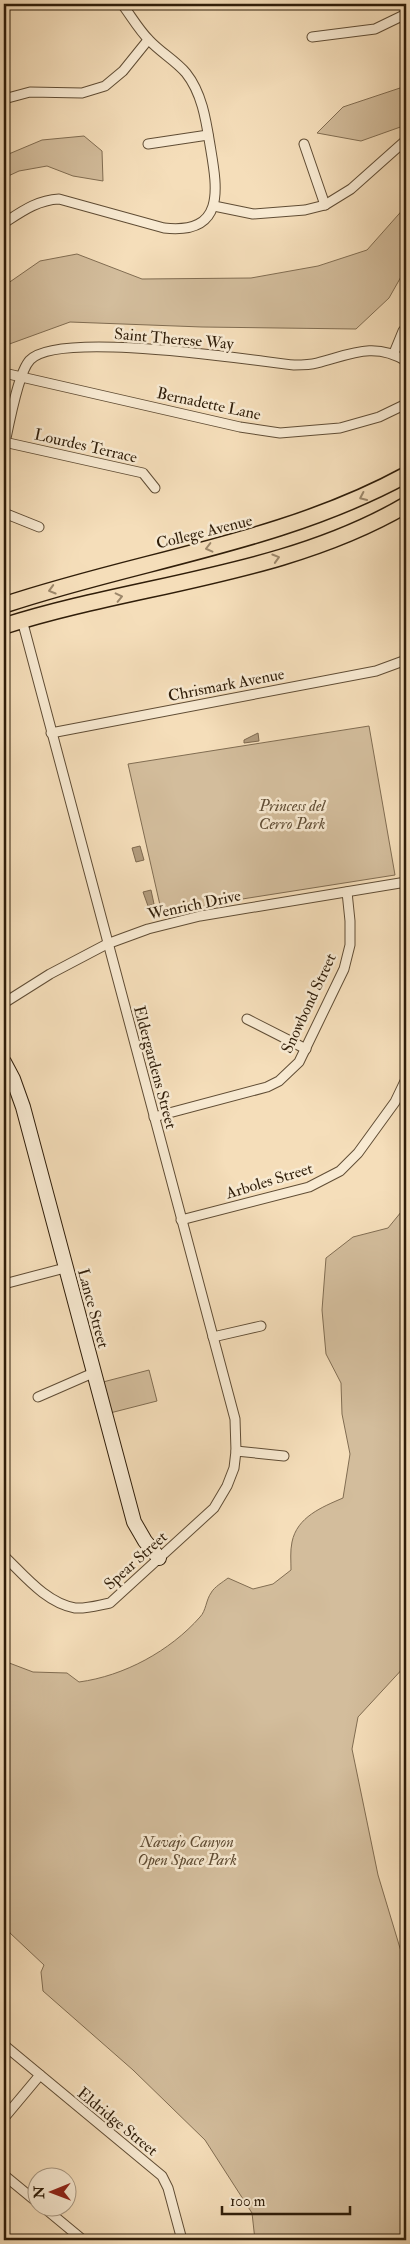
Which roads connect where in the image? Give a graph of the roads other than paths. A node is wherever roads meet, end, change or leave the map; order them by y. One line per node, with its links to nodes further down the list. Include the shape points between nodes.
1 (122, 4): 4 (street)
2 (406, 14): 3 (street, via 375,29)
3 (312, 37)
4 (148, 40): 5 (street, via 123,71 105,86 82,93 30,92); 6 (street, via 186,74 202,103)
5 (4, 99)
6 (208, 135): 8 (street); 11 (street, via 217,186)
7 (406, 140): 10 (street, via 351,190)
8 (148, 144)
9 (304, 144): 10 (street)
10 (325, 204): 11 (street, via 305,210 252,214)
11 (214, 206): 12 (street, via 207,218 179,230 59,199 29,206)
12 (4, 224)
13 (406, 327): 14 (street)
14 (394, 353): 15 (street, Saint Therese Way); 17 (street, Saint Therese Way, via 368,350 339,355 315,364 294,365 95,346 44,351 29,360)
15 (406, 360)
16 (4, 373): 17 (street, Bernadette Lane)
17 (22, 376): 18 (street, Bernadette Lane, via 240,427 280,433 340,428); 19 (street, Saint Therese Way)
18 (406, 404)
19 (4, 444): 21 (street, Lourdes Terrace, via 143,473)
20 (406, 475): 25 (main road, College Avenue, one-way to 25, via 348,504 256,536)
21 (155, 488)
22 (406, 506): 26 (main road, one-way to 22, via 263,562 351,532)
23 (4, 513): 24 (street)
24 (40, 527)
25 (4, 605)
26 (22, 620): 27 (main road); 30 (street, Eldergardens Street)
27 (4, 626)
28 (404, 661): 29 (street); 30 (street, Chrismark Avenue, via 376,670)
29 (406, 671)
30 (51, 733): 33 (street, Eldergardens Street)
31 (406, 882): 32 (street, Wenrich Drive)
32 (347, 892): 33 (street, Wenrich Drive, via 200,916 148,928); 36 (street, Snowbond Street, via 350,945 344,969)
33 (107, 944): 34 (street, Wenrich Drive); 39 (street, Eldergardens Street)
34 (4, 1003)
35 (247, 1019): 36 (street)
36 (306, 1049): 39 (street, Snowbond Street, via 299,1062 279,1081 267,1087)
37 (4, 1062): 41 (street, Lance Street, via 23,1107)
38 (406, 1079): 40 (street, Arboles Street, via 395,1102 358,1153 340,1171 309,1187)
39 (154, 1117): 40 (street, Eldergardens Street)
40 (181, 1220): 44 (street, Eldergardens Street)
41 (65, 1268): 42 (street); 45 (street, Lance Street)
42 (4, 1284)
43 (261, 1326): 44 (street)
44 (213, 1337): 47 (street, Eldergardens Street, via 235,1419)
45 (93, 1373): 46 (street); 51 (street, Lance Street, via 134,1522)
46 (38, 1397)
47 (236, 1450): 48 (street); 49 (street, Eldergardens Street, via 227,1486)
48 (284, 1456)
49 (206, 1517): 51 (street, Spear Street)
50 (4, 1556): 51 (street, Spear Street, via 47,1596 76,1608 110,1602)
51 (159, 1558)
52 (4, 2046): 53 (street, Eldridge Street)
53 (40, 2076): 54 (street); 59 (street, Eldridge Street, via 162,2176)
54 (4, 2118)
55 (4, 2175): 56 (street)
56 (28, 2195)
57 (54, 2216): 58 (street)
58 (83, 2240)
59 (182, 2240)

